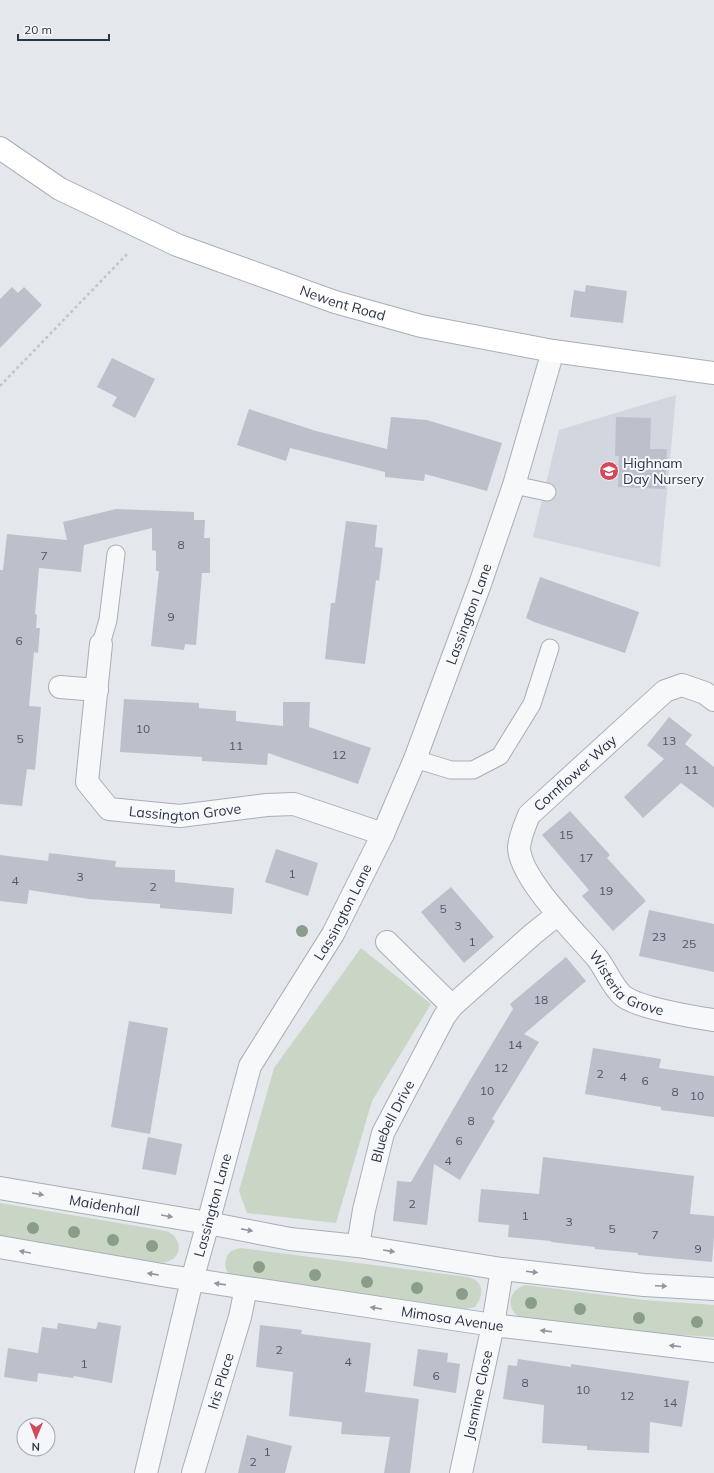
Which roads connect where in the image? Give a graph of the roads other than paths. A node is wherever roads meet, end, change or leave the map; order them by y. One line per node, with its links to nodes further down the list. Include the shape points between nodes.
1 (0, 148): 2 (main road, Newent Road, via 60,190 177,245 335,302 421,326)
2 (553, 350): 3 (main road, Newent Road); 4 (street, Lassington Lane)
3 (714, 372)
4 (514, 485): 5 (lane); 12 (street, Lassington Lane)
5 (547, 492)
6 (116, 554): 7 (lane, via 108,620)
7 (101, 644): 10 (street, Lassington Grove)
8 (550, 648): 12 (lane, via 532,704 500,756 472,770 451,770)
9 (60, 687): 10 (street)
10 (97, 690): 13 (street, Lassington Grove, via 87,782 110,809 180,816 294,804)
11 (714, 700): 14 (street, Cornflower Way, via 705,693 682,685 665,691 529,815 519,848 532,879)
12 (415, 759): 13 (street, Lassington Lane)
13 (383, 834): 19 (street, Lassington Lane, via 334,934 250,1066)
14 (558, 914): 16 (street, Bluebell Drive); 17 (street, Wisteria Grove, via 598,960 623,996 641,1004 690,1017)
15 (387, 942): 16 (street)
16 (452, 1006): 20 (street, Bluebell Drive, via 383,1133)
17 (714, 1020)
18 (0, 1188): 19 (street, Maidenhall, one-way to 19)
19 (208, 1223): 20 (street, one-way to 20, via 290,1239); 23 (street, Lassington Lane)
20 (358, 1246): 22 (street, one-way to 22)
21 (0, 1248): 23 (street, one-way to 21)
22 (502, 1269): 25 (street, one-way to 25); 26 (street, Jasmine Close)
23 (192, 1280): 24 (street, Mimosa Avenue, one-way to 23); 28 (street, Lassington Lane)
24 (246, 1288): 26 (street, Mimosa Avenue, one-way to 24); 29 (street, Iris Place, via 240,1317)
25 (714, 1290)
26 (494, 1325): 27 (street, Mimosa Avenue, one-way to 26); 30 (street, Jasmine Close)
27 (714, 1351)
28 (146, 1473)
29 (193, 1473)
30 (460, 1473)

